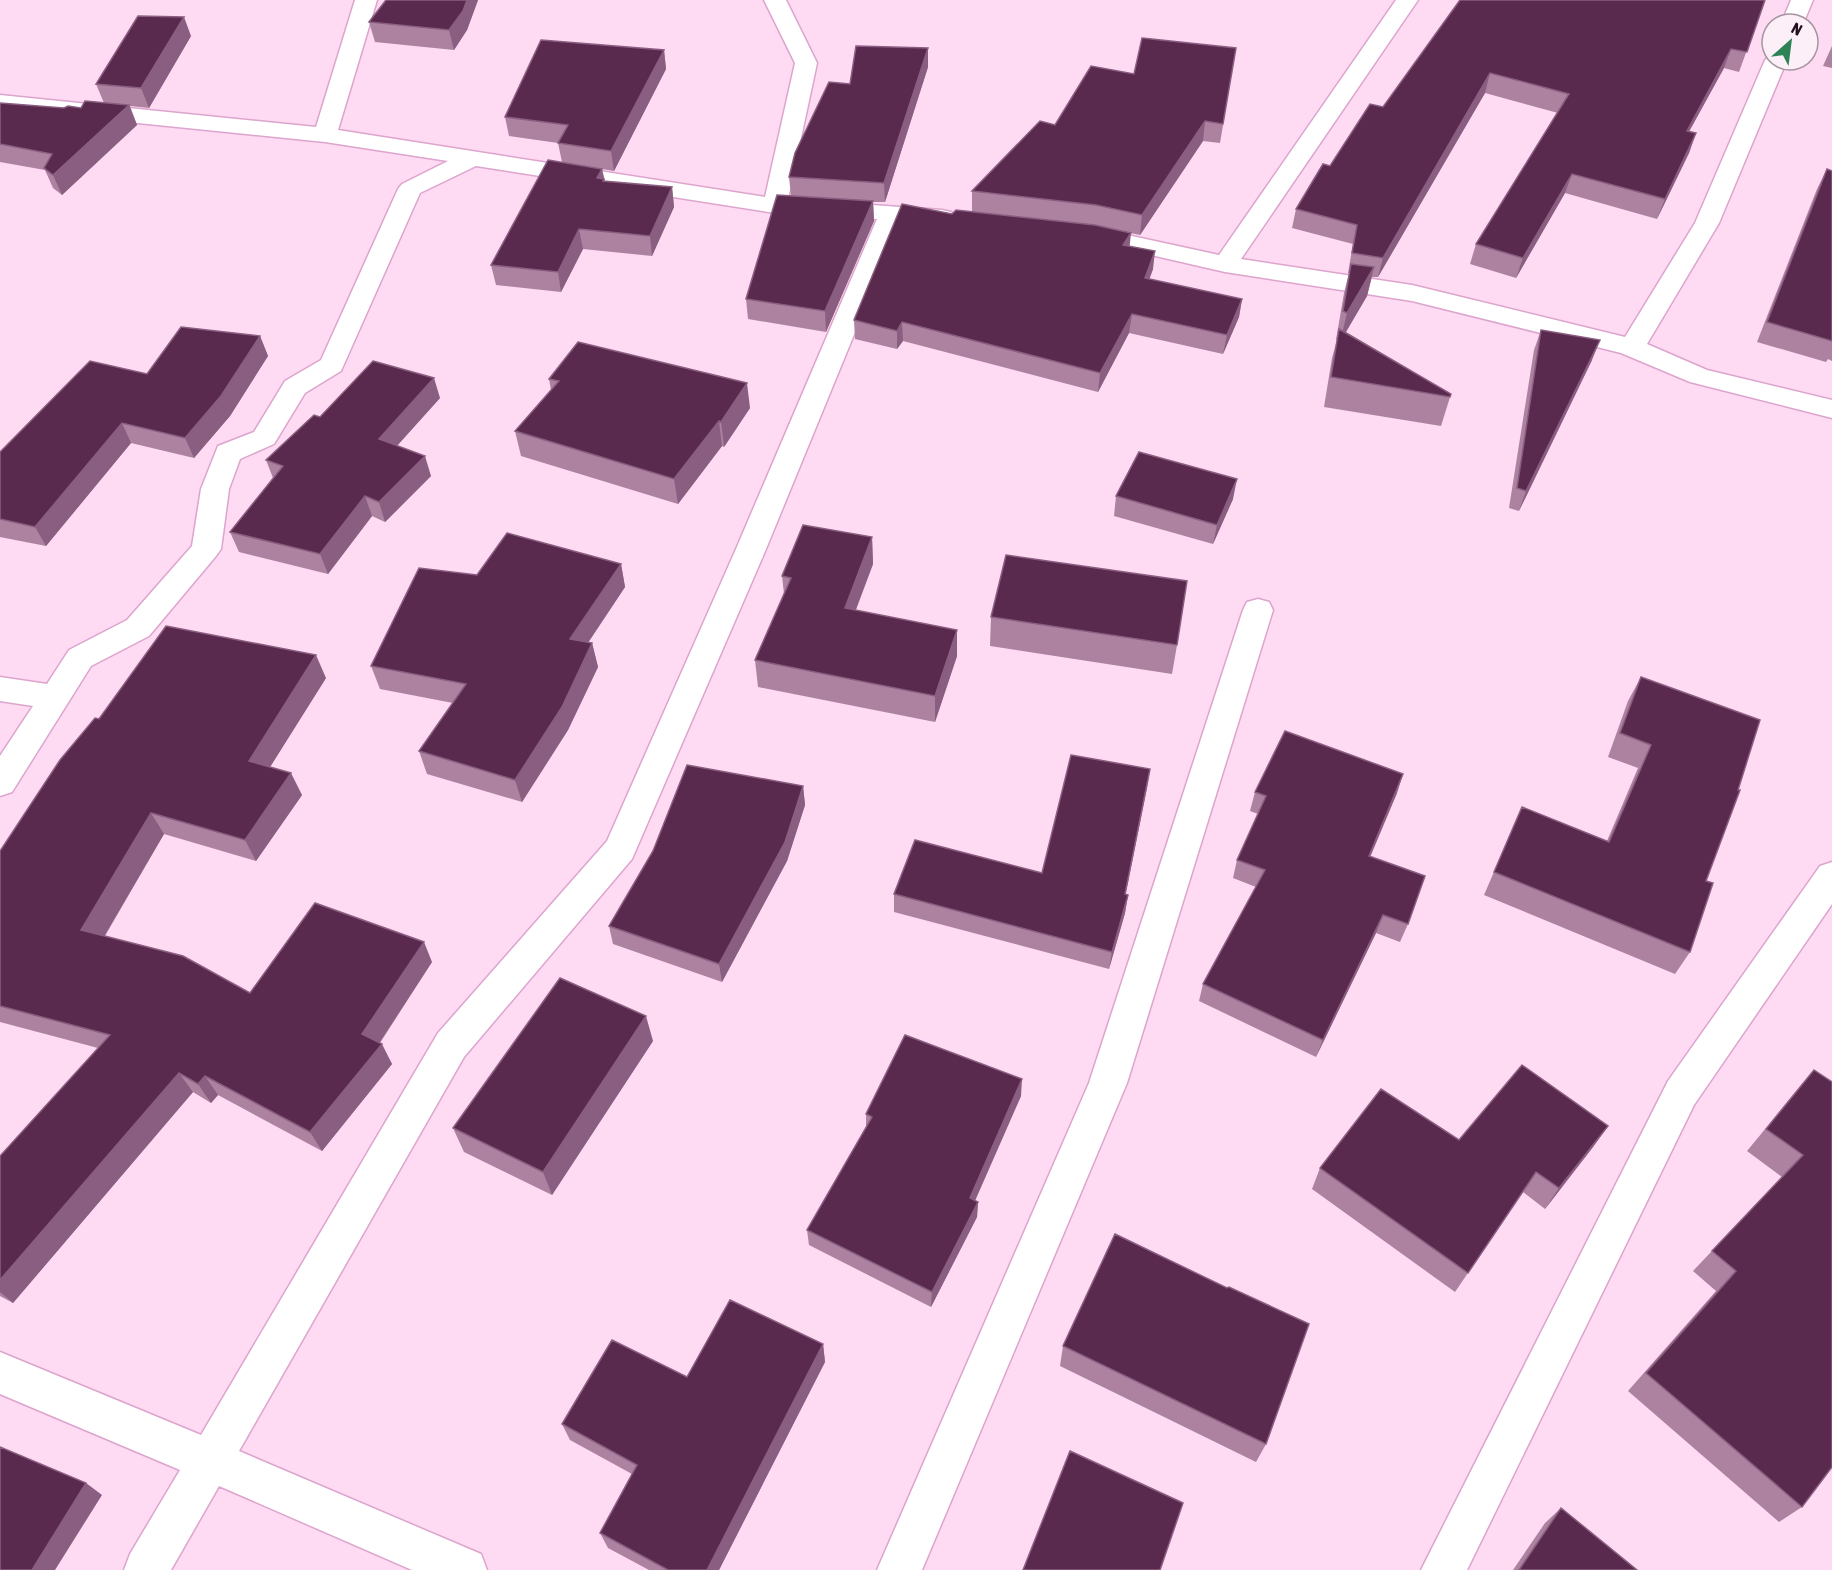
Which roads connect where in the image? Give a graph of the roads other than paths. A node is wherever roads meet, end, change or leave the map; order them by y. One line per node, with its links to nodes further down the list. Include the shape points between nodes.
1 (366, 0): 6 (street)
2 (775, 0): 8 (street, via 806,63)
3 (1407, 0): 12 (street)
4 (1771, 72): 13 (street, via 1707,223 1637,340)
5 (0, 102): 6 (street)
6 (325, 135): 7 (street)
7 (473, 158): 8 (street); 17 (street, via 410,189 332,365 295,387 264,438 228,453 214,489 206,549 138,628 80,658)
8 (775, 206): 9 (street)
9 (892, 212): 10 (street); 21 (street, via 620,849 451,1045)
10 (964, 220)
11 (1059, 230): 12 (street, via 1094,234)
12 (1225, 264): 13 (street, via 1412,293)
13 (1629, 347): 14 (street, via 1699,376)
14 (1832, 409)
15 (1258, 610): 24 (street, via 1108,1083)
16 (0, 689): 17 (street)
17 (55, 698): 18 (street)
18 (0, 783)
19 (1832, 876): 25 (street, via 1681,1093)
20 (0, 1373): 21 (street)
21 (209, 1460): 22 (street); 23 (street)
22 (146, 1570)
23 (465, 1570)
24 (899, 1570)
25 (1443, 1570)

